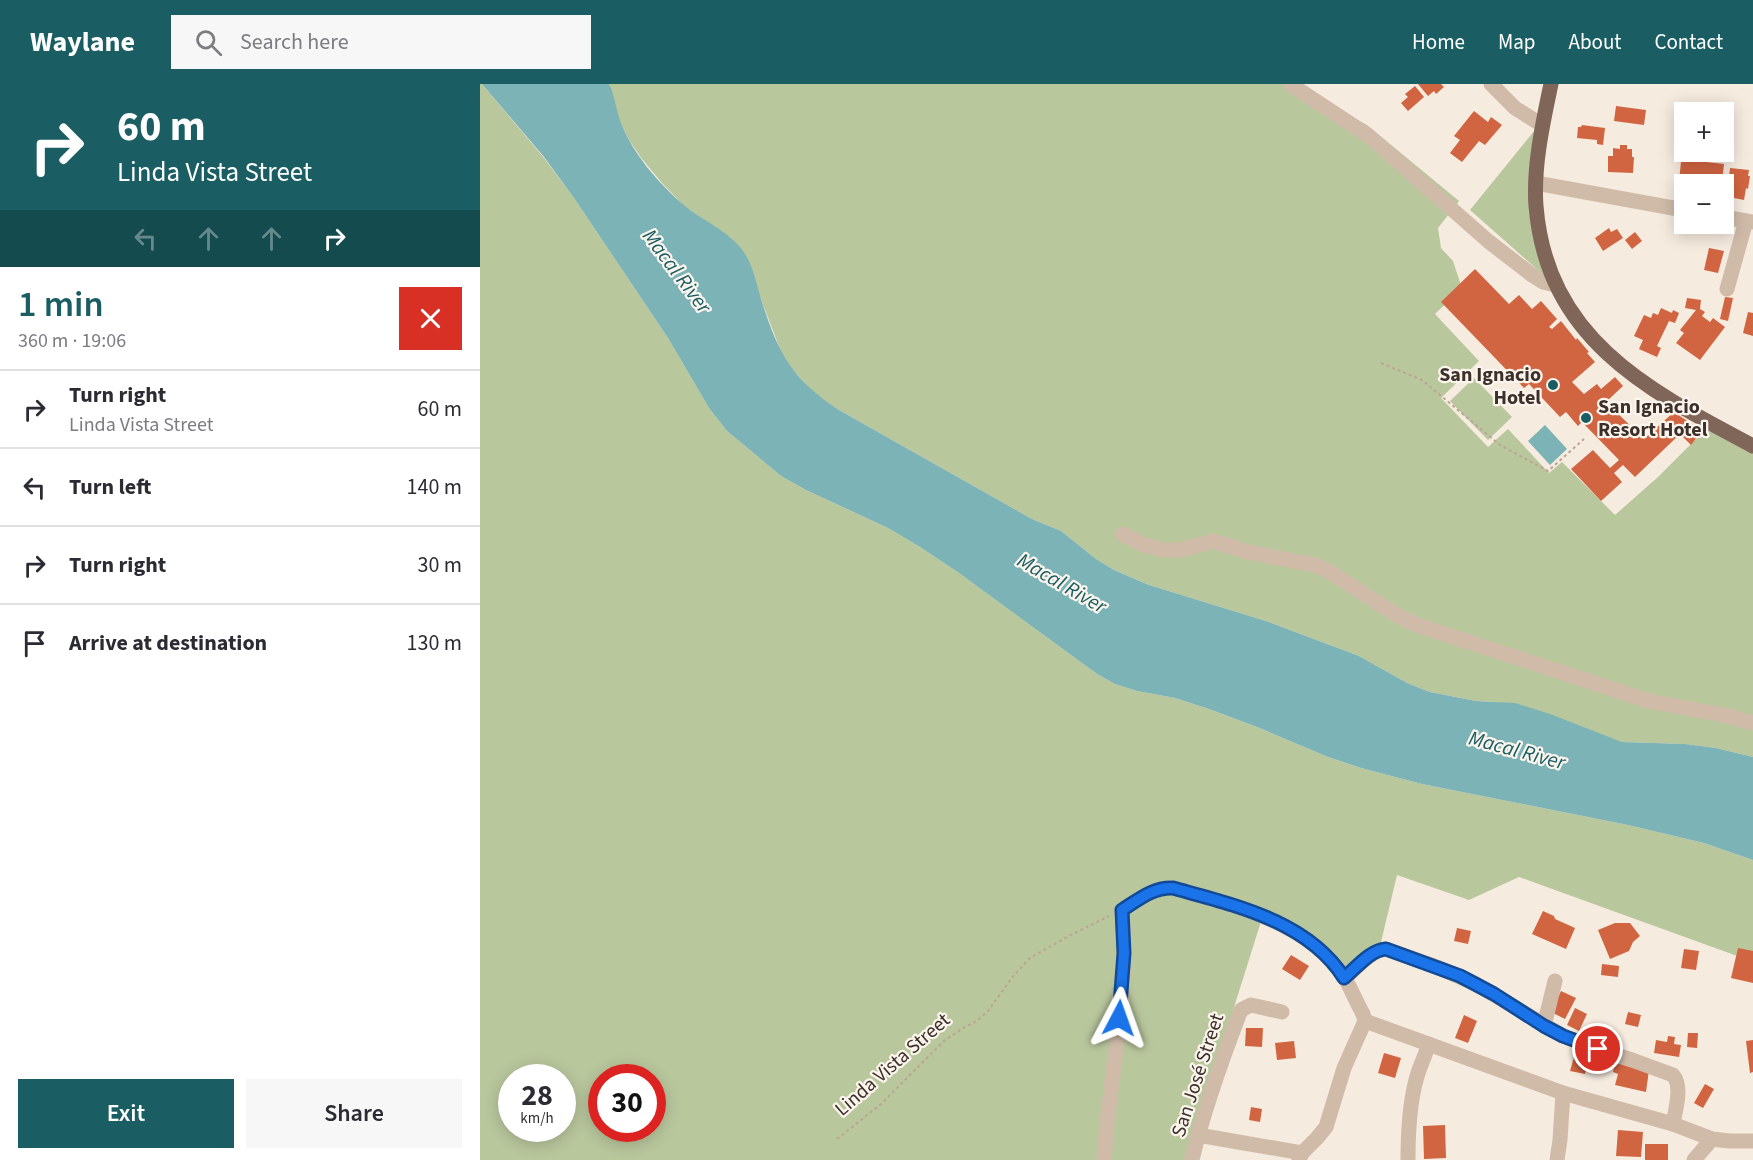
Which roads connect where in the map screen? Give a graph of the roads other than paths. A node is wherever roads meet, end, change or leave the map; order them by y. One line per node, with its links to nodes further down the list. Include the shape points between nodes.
1 (1290, 84): 9 (street, via 1370,136 1488,241 1532,276)
2 (1491, 84): 4 (street, via 1515,108)
3 (1551, 84): 4 (main road)
4 (1542, 125): 5 (main road)
5 (1536, 183): 6 (street); 9 (main road, via 1539,227)
6 (1674, 208)
7 (1734, 219): 8 (street)
8 (1750, 222): 10 (street)
9 (1555, 285): 11 (main road, via 1587,334 1615,361 1678,405)
10 (1727, 289)
11 (1753, 446)
12 (1123, 534): 13 (street, via 1163,550 1181,550 1213,541 1315,565 1417,625 1649,701)
13 (1753, 723)
14 (1344, 978): 17 (street); 18 (street, via 1378,949 1386,949 1476,984); 26 (street, via 1326,955 1289,929 1223,902 1165,888 1122,910 1124,953)
15 (1555, 981): 18 (street)
16 (1282, 1012): 22 (street, San José Street, via 1251,1005 1241,1010)
17 (1365, 1021): 19 (street); 25 (street, via 1344,1068 1326,1127)
18 (1544, 1026): 21 (street, via 1673,1075 1678,1087)
19 (1429, 1044): 20 (street); 28 (street, via 1414,1090)
20 (1563, 1093): 21 (street); 29 (street)
21 (1673, 1124): 23 (street)
22 (1198, 1135): 25 (street); 27 (street, San José Street)
23 (1712, 1139): 24 (street); 30 (street)
24 (1753, 1141)
25 (1300, 1156)
26 (1104, 1160)
27 (1192, 1160)
28 (1408, 1160)
29 (1557, 1160)
30 (1694, 1160)

